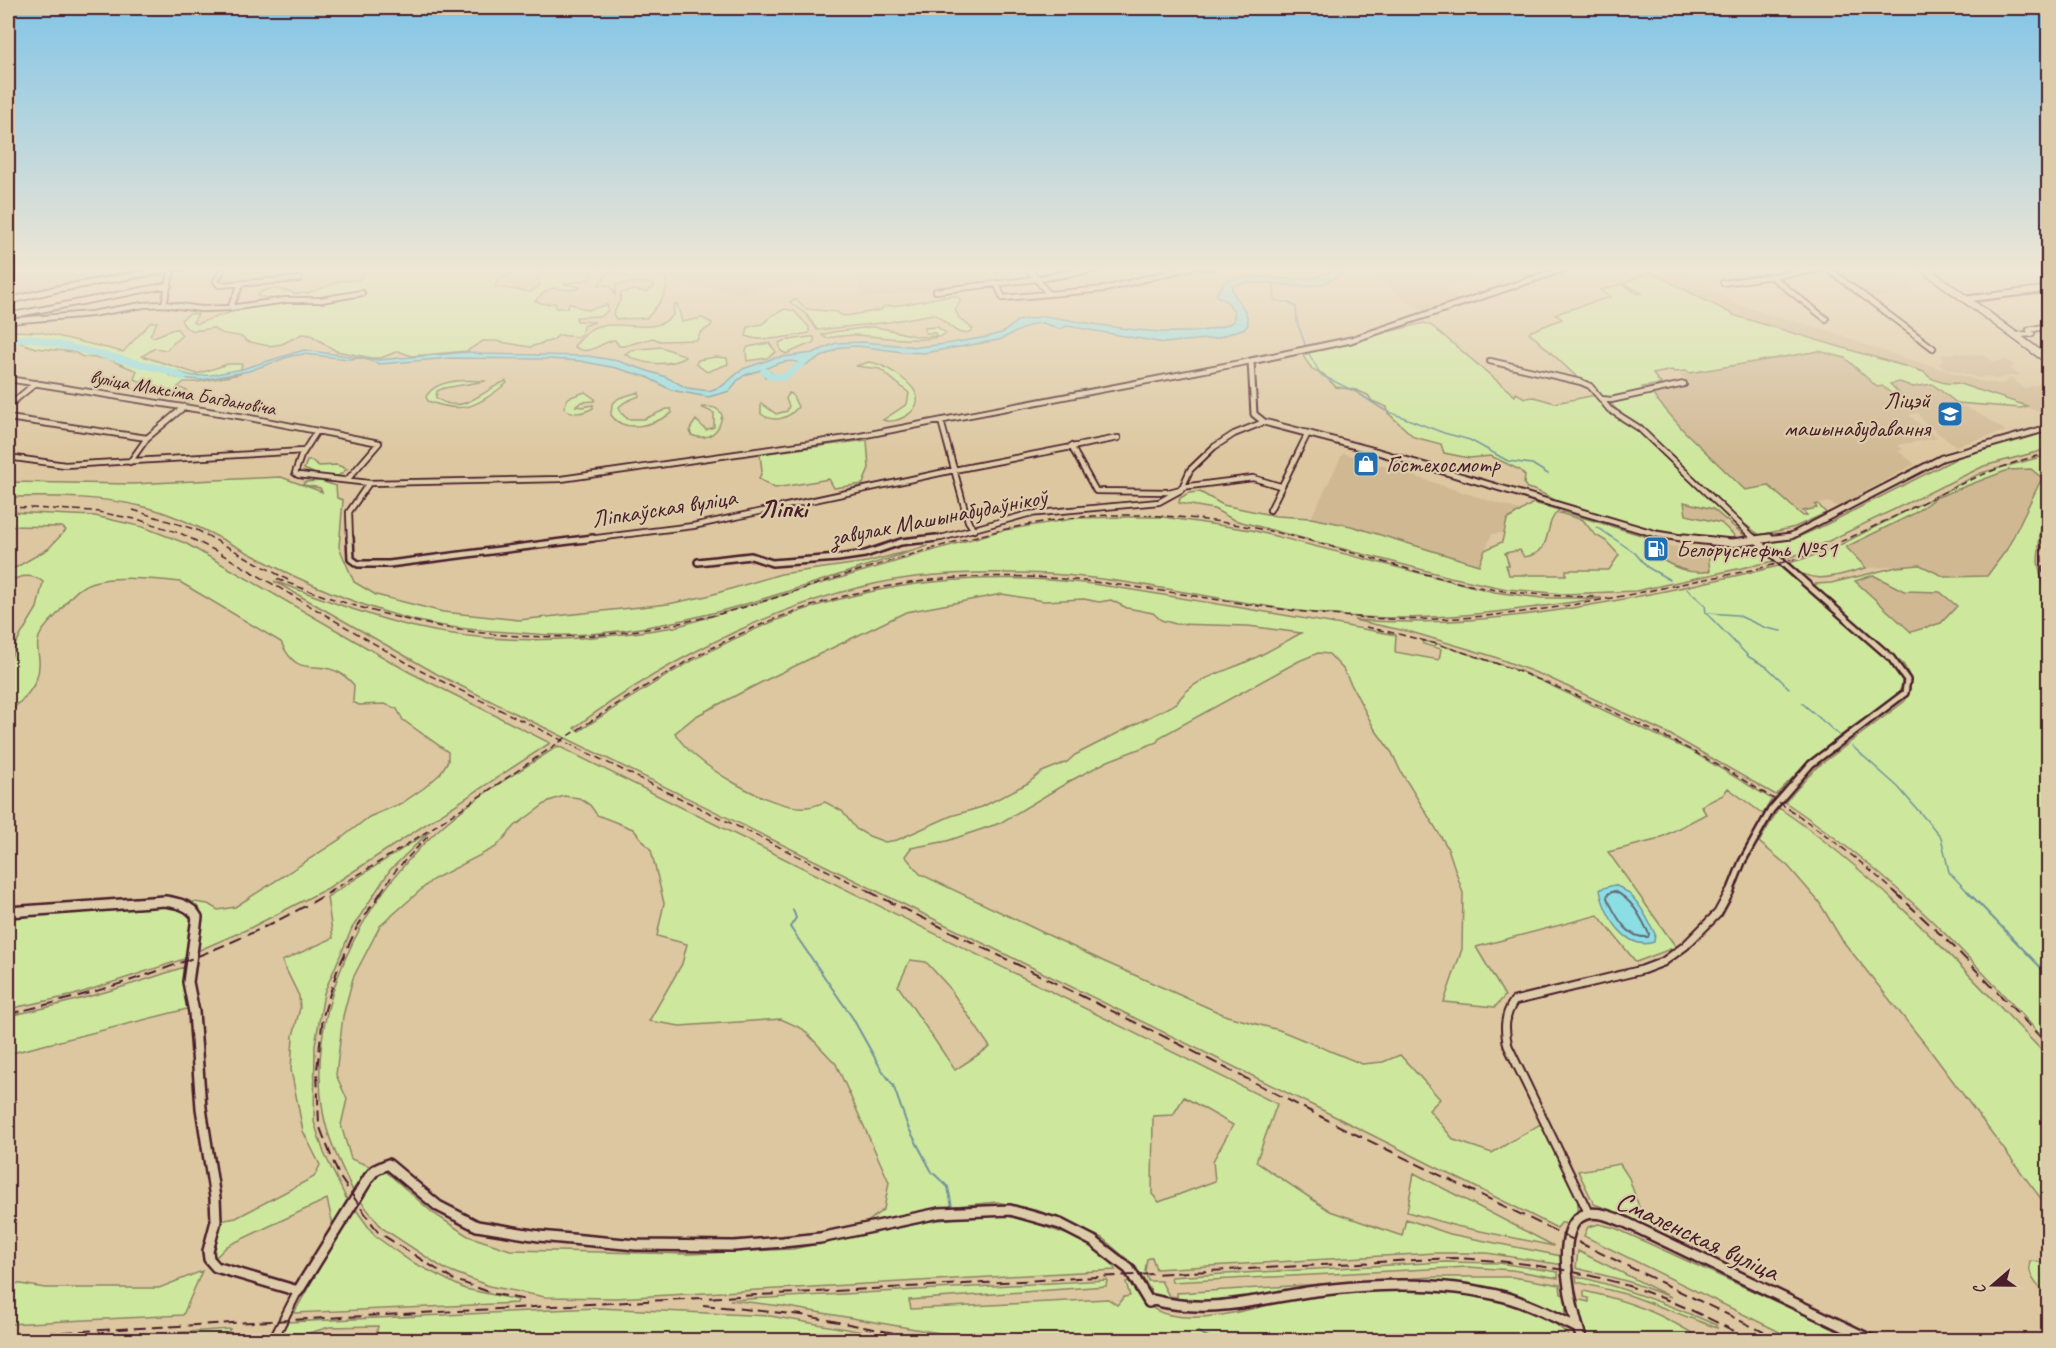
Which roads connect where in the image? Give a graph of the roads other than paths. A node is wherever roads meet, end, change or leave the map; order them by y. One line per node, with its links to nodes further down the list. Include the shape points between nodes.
1 (1381, 330): 8 (street)
2 (1909, 330): 6 (street)
3 (2009, 330): 5 (main road)
4 (2030, 330): 5 (street, via 2032,334)
5 (2016, 335): 7 (main road)
6 (1933, 348)
7 (2049, 360)
8 (1251, 361): 17 (street); 18 (street, via 1254,414)
9 (1490, 361): 13 (street, via 1576,380 1590,386)
10 (8, 379): 11 (street, вуліца Максіма Багдановіча)
11 (36, 383): 14 (street); 15 (street, вуліца Максіма Багдановіча)
12 (1684, 384): 13 (street)
13 (1601, 399): 35 (street, via 1609,409 1639,428)
14 (8, 406)
15 (184, 407): 20 (street, вуліца Максіма Багдановіча); 22 (street)
16 (8, 418): 22 (street)
17 (941, 421): 28 (street); 30 (street, via 830,441 561,479)
18 (1264, 422): 21 (street); 32 (street, via 1213,449 1191,468)
19 (2049, 428): 35 (street, via 1942,458 1791,536)
20 (317, 431): 25 (street); 29 (street, via 379,443)
21 (1308, 433): 31 (street); 35 (street, via 1656,534 1706,542)
22 (147, 438): 27 (street)
23 (1118, 438): 24 (street, Ліпкаўская вуліца)
24 (1071, 446): 28 (street, Ліпкаўская вуліца); 32 (street, via 1096,491 1169,492)
25 (304, 451): 27 (street); 29 (street, via 296,473)
26 (8, 457): 27 (street, via 65,465)
27 (130, 462)
28 (954, 470): 30 (street, Ліпкаўская вуліца, via 693,526 389,564 358,564 351,559 349,512); 34 (street)
29 (347, 480): 30 (street)
30 (369, 483)
31 (1280, 486): 32 (street, завулак Машынабудаўнікоў, via 1252,478); 33 (street)
32 (1181, 488): 34 (street, завулак Машынабудаўнікоў, via 1167,499 1145,505 1028,514)
33 (1270, 510)
34 (974, 530): 36 (street, завулак Машынабудаўнікоў, via 838,558 772,563 751,556)
35 (1758, 541): 37 (street, via 1891,658 1907,680 1905,693 1811,764)
36 (698, 562)
37 (1779, 801): 39 (street, via 1742,862 1718,913 1685,946 1663,962 1642,970 1514,1000 1505,1016 1508,1046)
38 (8, 912): 40 (street, via 165,901 194,910 197,917 188,982 215,1198 216,1221 209,1259 216,1267)
39 (1589, 1214): 41 (street, Смаленская вуліца, via 1575,1221 1566,1254); 44 (street, Смаленская вуліца, via 1603,1214 1625,1222)
40 (298, 1291): 41 (street, via 369,1177 388,1164 459,1219 507,1232 636,1245 734,1246 820,1238 939,1213 1002,1209 1060,1224 1093,1241 1129,1269 1149,1302 1214,1309 1317,1291 1378,1287 1456,1289 1504,1297); 42 (street)
41 (1576, 1327): 43 (street, Смаленская вуліца)
42 (274, 1338)
43 (1582, 1341)
44 (1871, 1341)

